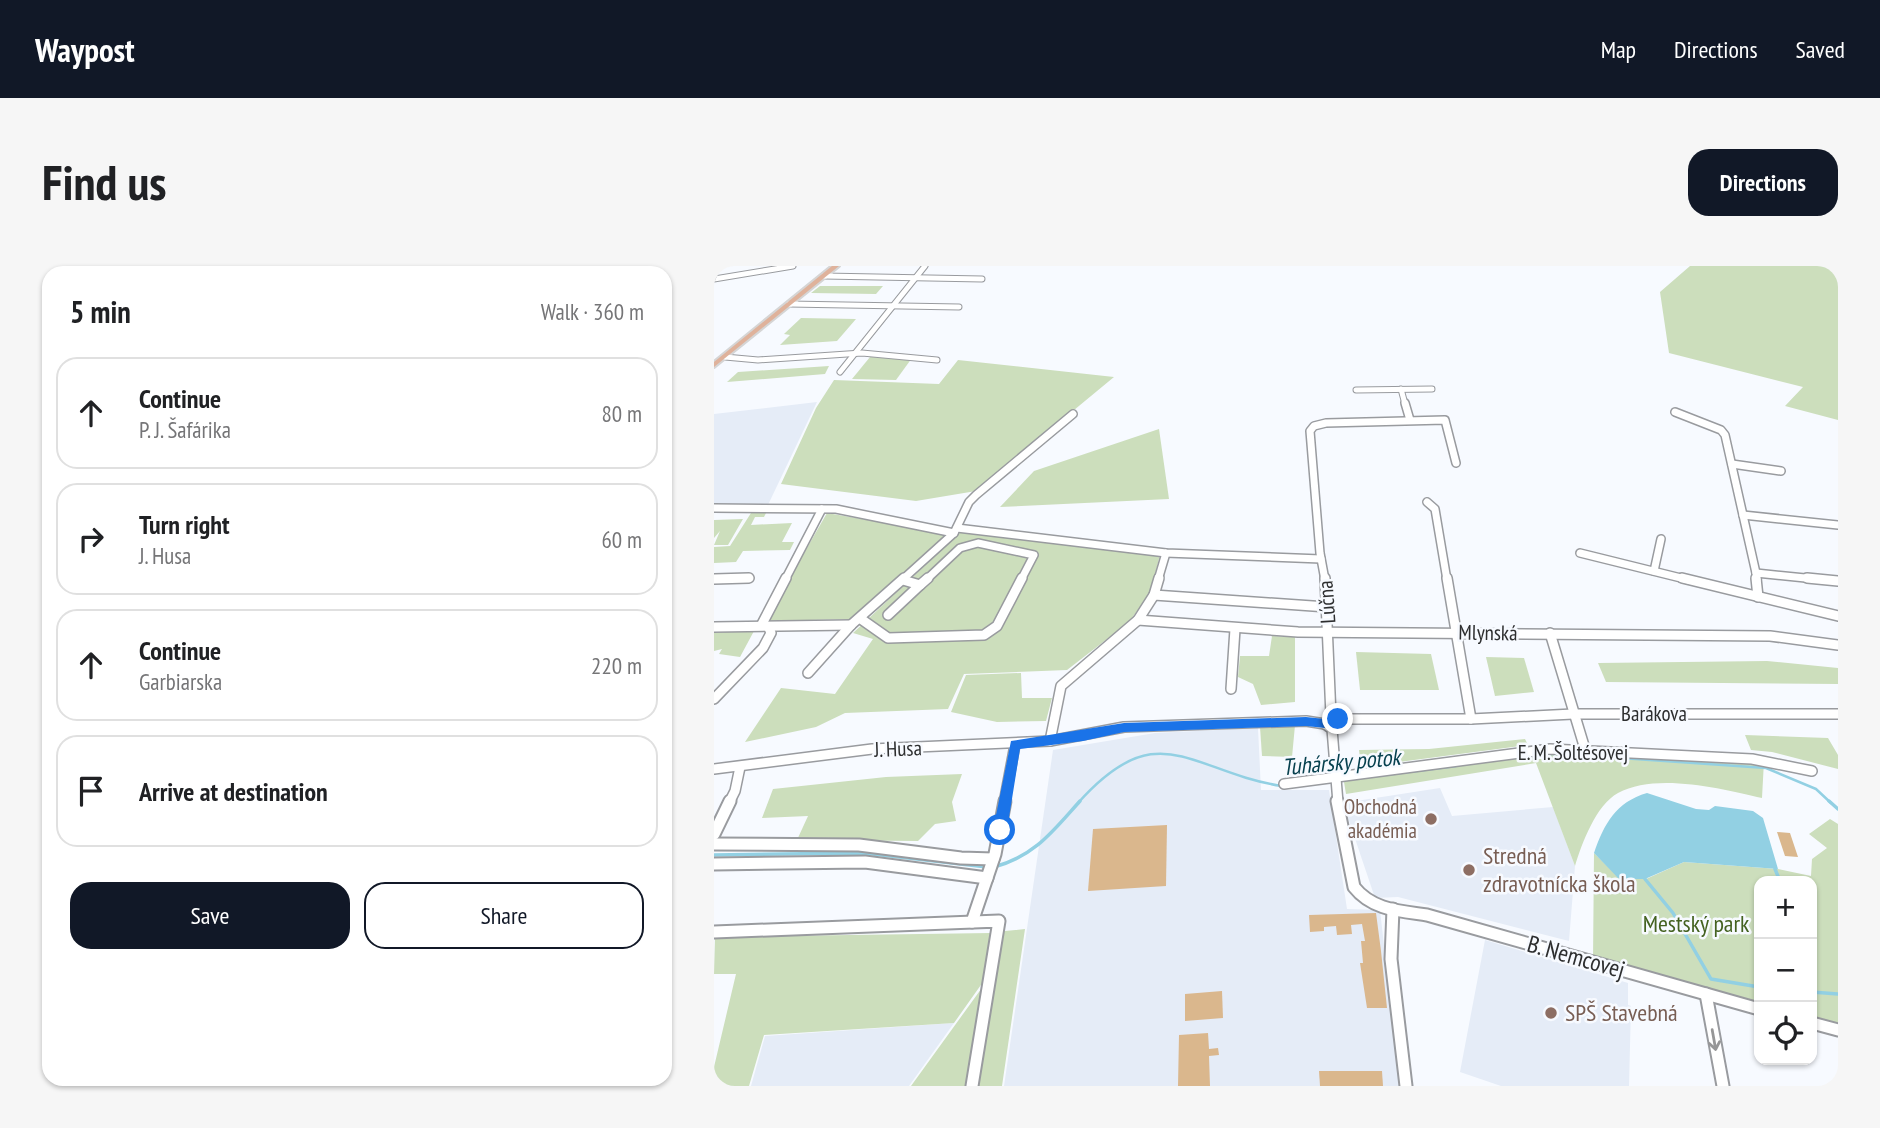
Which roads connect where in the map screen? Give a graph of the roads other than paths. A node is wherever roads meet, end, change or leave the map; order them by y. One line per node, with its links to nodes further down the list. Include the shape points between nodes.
1 (793, 266): 6 (street)
2 (836, 266): 4 (main road)
3 (925, 266): 5 (street)
4 (824, 276): 5 (street); 8 (main road)
5 (915, 278): 7 (street); 9 (street)
6 (714, 279)
7 (982, 279)
8 (789, 304): 9 (street); 12 (main road)
9 (892, 306): 10 (street); 11 (street)
10 (958, 307)
11 (854, 354): 12 (street, via 758,360); 13 (street); 15 (street)
12 (724, 357): 14 (main road)
13 (937, 360)
14 (714, 365)
15 (840, 372)
16 (1432, 388): 17 (street)
17 (1401, 389): 18 (street); 21 (street)
18 (1356, 390)
19 (1675, 412): 23 (street, via 1724,432)
20 (1073, 414): 30 (street, via 976,495)
21 (1410, 420): 22 (street, via 1445,419); 34 (street, Lúčna, via 1314,426 1310,435)
22 (1456, 463)
23 (1732, 464): 24 (street); 28 (street)
24 (1781, 471)
25 (1427, 502): 54 (street, via 1434,509)
26 (714, 508): 27 (street)
27 (822, 509): 30 (street); 50 (street)
28 (1743, 515): 29 (street); 36 (street)
29 (1838, 525)
30 (955, 531): 32 (street, via 964,527); 39 (street)
31 (1661, 539): 35 (street)
32 (1166, 553): 34 (street); 42 (street)
33 (1580, 553): 35 (street)
34 (1321, 559): 44 (street, Lúčna)
35 (1654, 571): 43 (street)
36 (1756, 573): 40 (street); 43 (street)
37 (749, 578): 38 (street)
38 (714, 579)
39 (903, 580): 41 (street); 47 (street)
40 (1838, 581)
41 (920, 585): 45 (street); 47 (street, via 960,548 978,543 1034,555 997,626 984,635 888,638)
42 (1154, 595): 44 (street); 48 (street)
43 (1758, 597): 46 (street)
44 (1327, 607): 53 (street, Lúčna)
45 (888, 615)
46 (1838, 616)
47 (861, 619): 49 (street)
48 (1138, 620): 52 (street, Mlynská); 64 (street, via 1066,679)
49 (851, 625): 50 (street); 57 (street)
50 (765, 626): 51 (street); 59 (street, via 771,632 763,648)
51 (714, 627)
52 (1235, 629): 53 (street, Mlynská); 58 (street)
53 (1329, 632): 54 (street, Mlynská); 63 (street, Lúčna, via 1331,716)
54 (1454, 632): 55 (street, Mlynská); 62 (street)
55 (1550, 634): 56 (street, Mlynská, via 1770,636); 60 (street)
56 (1838, 645)
57 (808, 673)
58 (1231, 688)
59 (714, 699)
60 (1573, 713): 61 (street, Barákova); 62 (street, Barákova); 66 (street)
61 (1838, 714)
62 (1471, 719): 63 (street, Barákova, via 1338,719)
63 (1325, 724): 64 (street, J. Husa, via 1146,726); 70 (street, Lúčna, via 1332,729)
64 (1050, 741): 65 (street, J. Husa)
65 (1015, 744): 67 (street, J. Husa, via 872,750); 74 (street)
66 (1585, 749): 69 (street, E. M. Šoltésovej, via 1752,759); 70 (street, E. M. Šoltésovej, via 1538,750)
67 (740, 767): 68 (street, J. Husa); 72 (street, via 735,791)
68 (714, 769)
69 (1812, 771)
70 (1335, 781): 71 (street); 77 (street, Lúčna, via 1354,887 1361,898)
71 (1283, 784)
72 (714, 834)
73 (714, 844): 74 (street, via 859,845 961,858)
74 (994, 856): 76 (street)
75 (714, 864): 76 (street, via 865,862)
76 (986, 881): 78 (street)
77 (1393, 909): 80 (street, B. Nemcovej); 85 (street, via 1391,959)
78 (972, 922): 79 (street); 84 (street, via 999,921)
79 (714, 932)
80 (1706, 994): 81 (street, B. Nemcovej); 86 (street, one-way to 86)
81 (1754, 1008)
82 (1817, 1024): 83 (street)
83 (1838, 1030)
84 (972, 1086)
85 (1406, 1086)
86 (1723, 1086)

